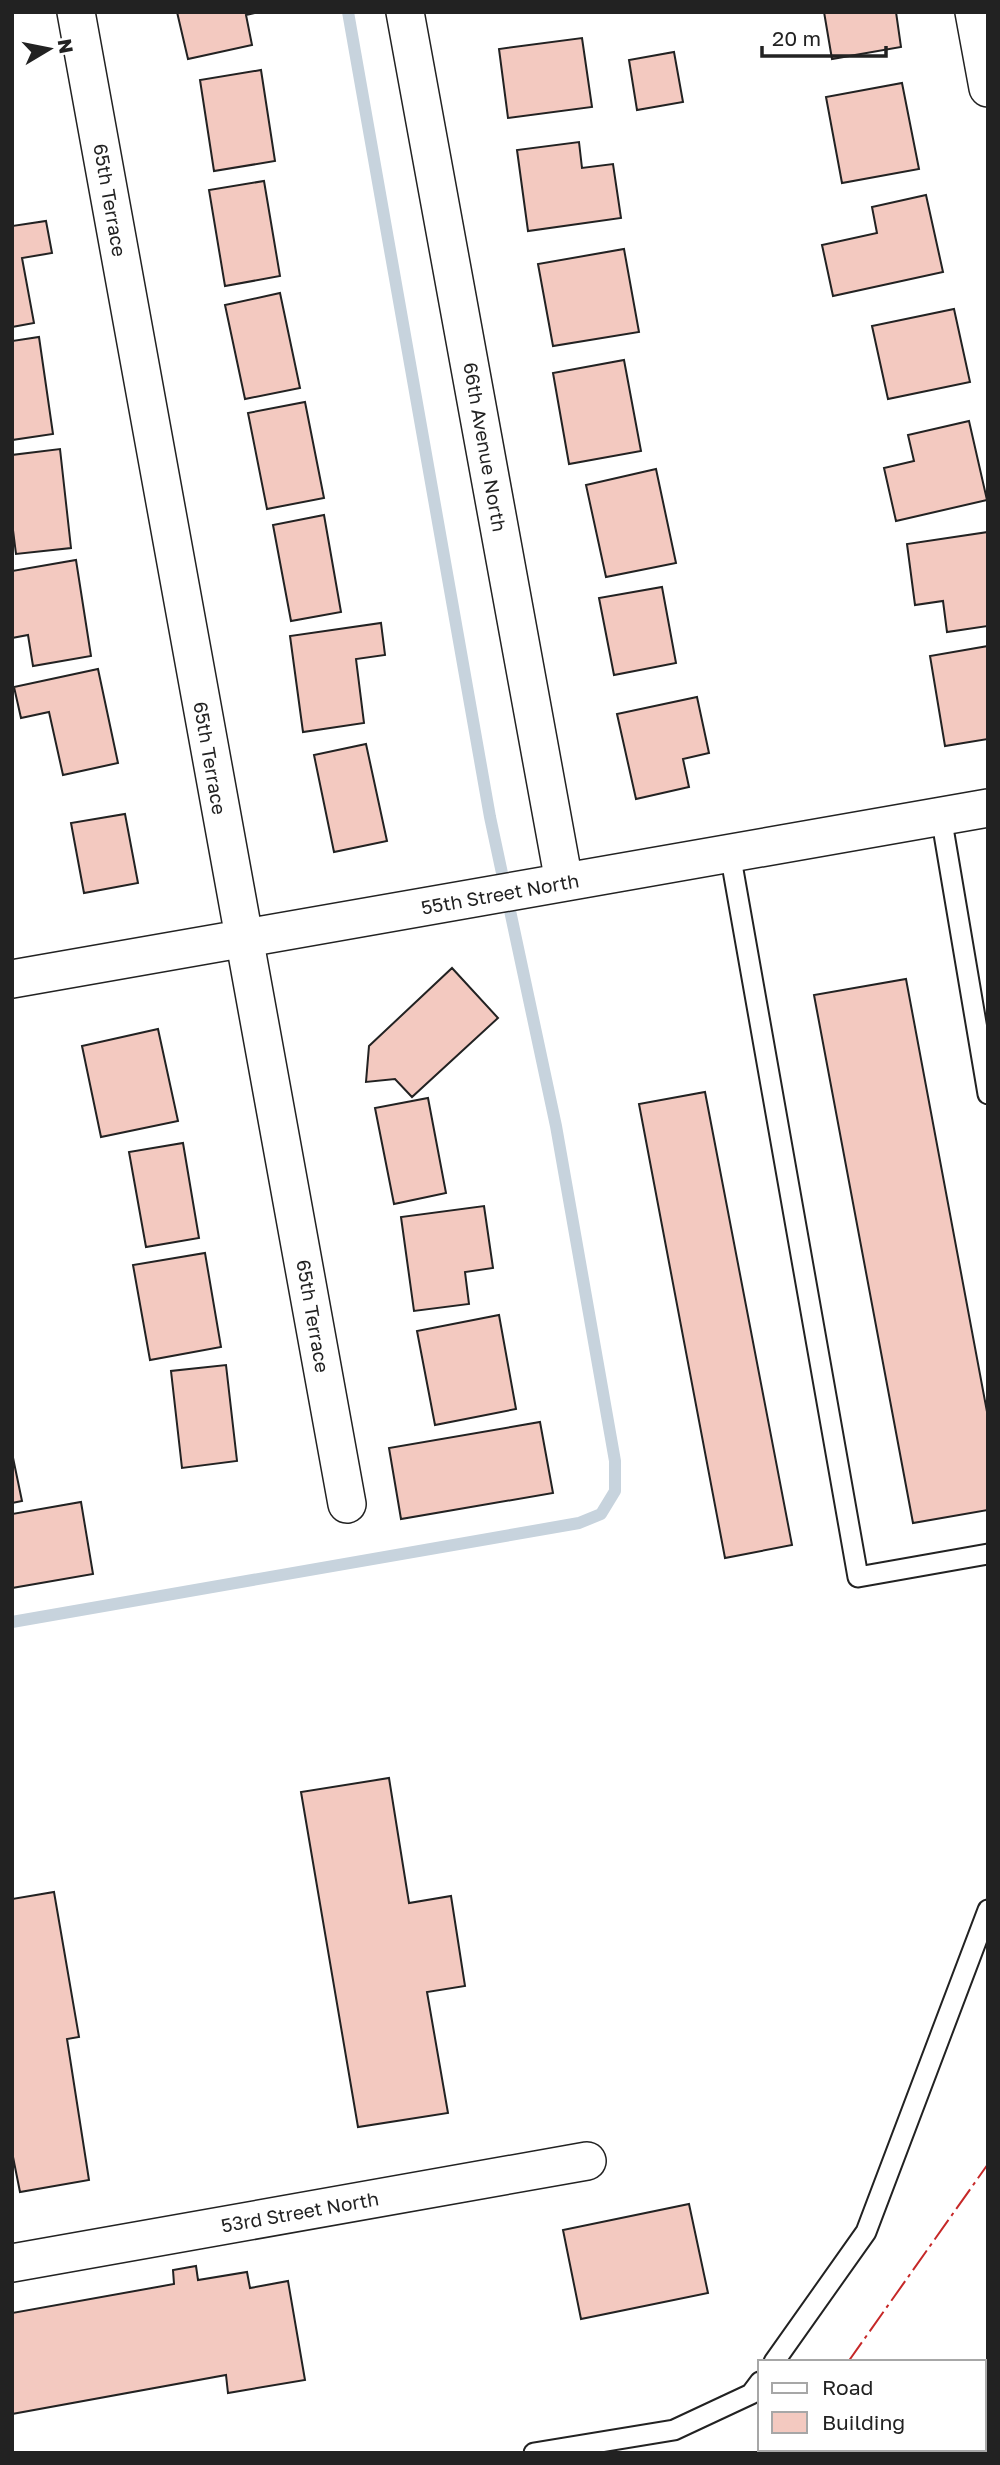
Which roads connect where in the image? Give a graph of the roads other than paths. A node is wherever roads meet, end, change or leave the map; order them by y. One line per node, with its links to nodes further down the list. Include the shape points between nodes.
1 (76, 12): 9 (street, 65th Terrace)
2 (405, 12): 8 (street, 66th Avenue North)
3 (974, 12): 4 (street)
4 (988, 88)
5 (988, 808): 6 (street, 55th Street North)
6 (941, 816): 7 (street, 55th Street North); 11 (lane)
7 (730, 853): 8 (street, 55th Street North); 13 (lane, via 858,1577)
8 (553, 884): 9 (street, 55th Street North)
9 (243, 939): 10 (street, 55th Street North); 12 (street, 65th Terrace)
10 (12, 979)
11 (988, 1094)
12 (347, 1504)
13 (988, 1554)
14 (988, 1910): 17 (lane, via 866,2232)
15 (587, 2161): 16 (street, 53rd Street North)
16 (12, 2263)
17 (775, 2360)
18 (758, 2385): 19 (lane, via 751,2394 674,2430)
19 (562, 2450): 20 (lane)
20 (534, 2453)

